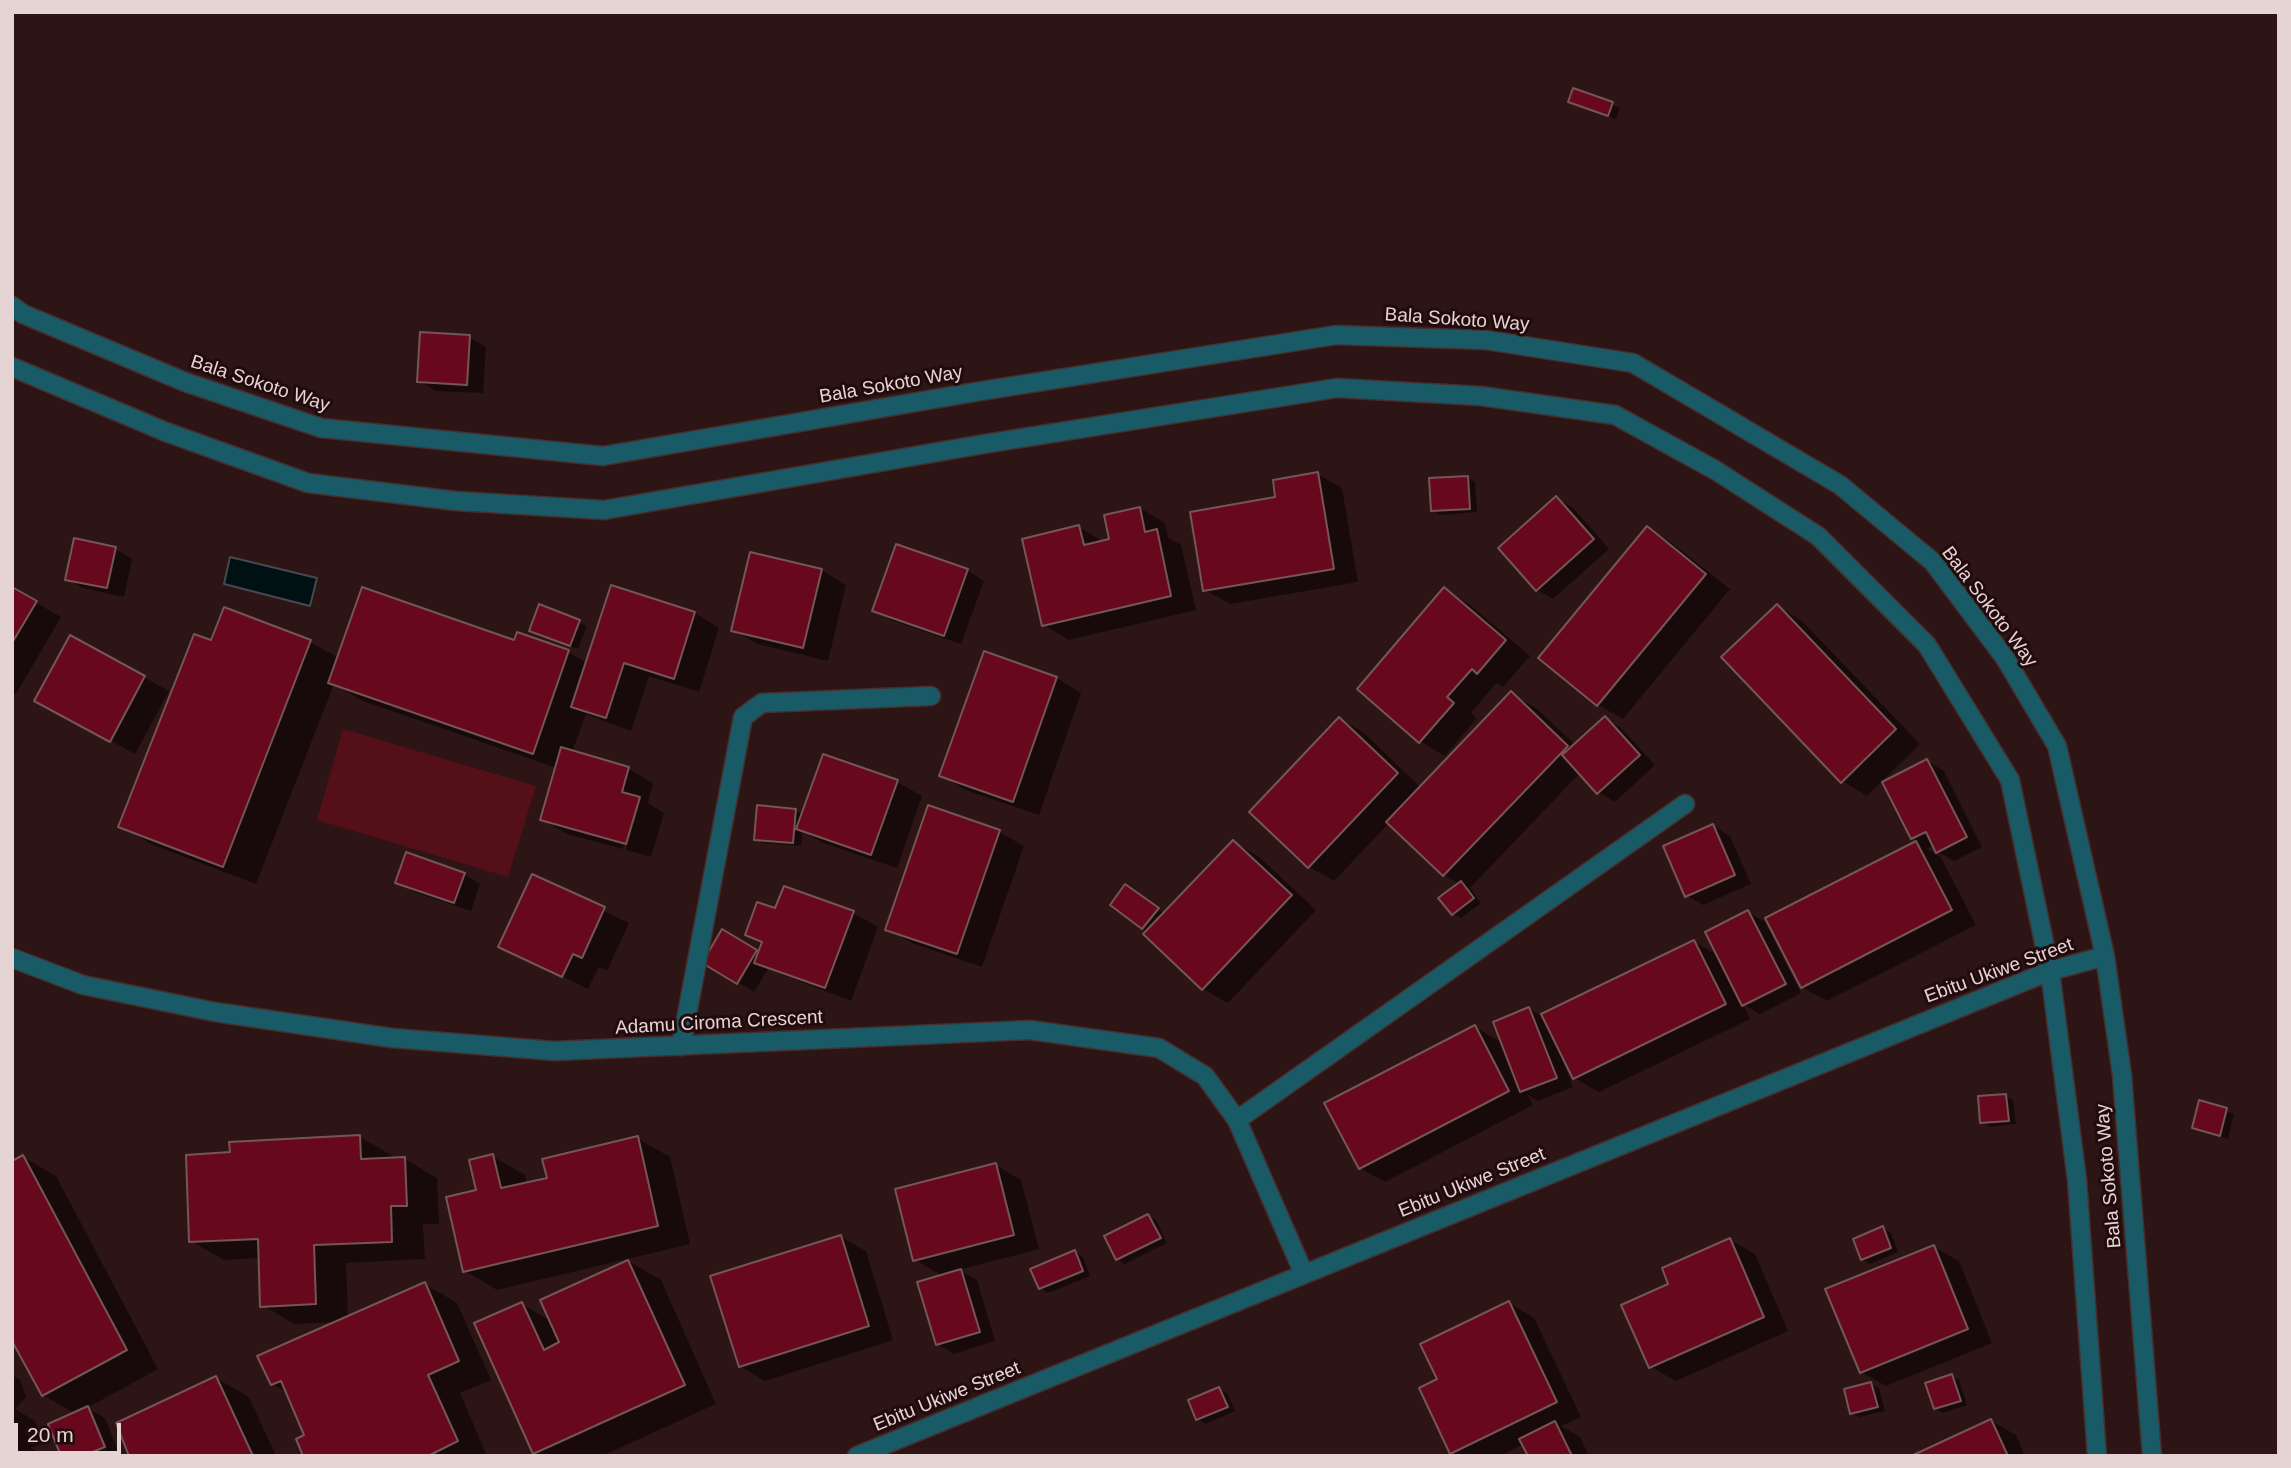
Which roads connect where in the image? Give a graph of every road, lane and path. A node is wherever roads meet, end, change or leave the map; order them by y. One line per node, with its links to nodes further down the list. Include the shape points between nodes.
1 (12, 306): 5 (street, Bala Sokoto Way, via 185,382 321,428 603,456 1336,335 1486,340 1633,363 1840,485 1933,562 2005,658 2057,746)
2 (12, 367): 7 (street, Bala Sokoto Way, via 166,432 308,483 456,501 604,510 1338,388 1481,396 1615,415 1715,470 1818,536 1927,645 2010,780)
3 (931, 696): 8 (street, via 762,703 743,717)
4 (1685, 804): 9 (street)
5 (2105, 956): 7 (street, Ebitu Ukiwe Street); 13 (street, Bala Sokoto Way, via 2122,1075)
6 (12, 958): 8 (street, Adamu Ciroma Crescent, via 83,985 215,1012 392,1038 555,1051)
7 (2050, 971): 10 (street, Ebitu Ukiwe Street); 12 (street, Bala Sokoto Way, via 2077,1180)
8 (681, 1045): 9 (street, Adamu Ciroma Crescent, via 1030,1030 1159,1048 1205,1076)
9 (1237, 1120): 10 (street, Adamu Ciroma Crescent)
10 (1304, 1274): 11 (street, Ebitu Ukiwe Street)
11 (858, 1456)
12 (2097, 1456)
13 (2152, 1456)

